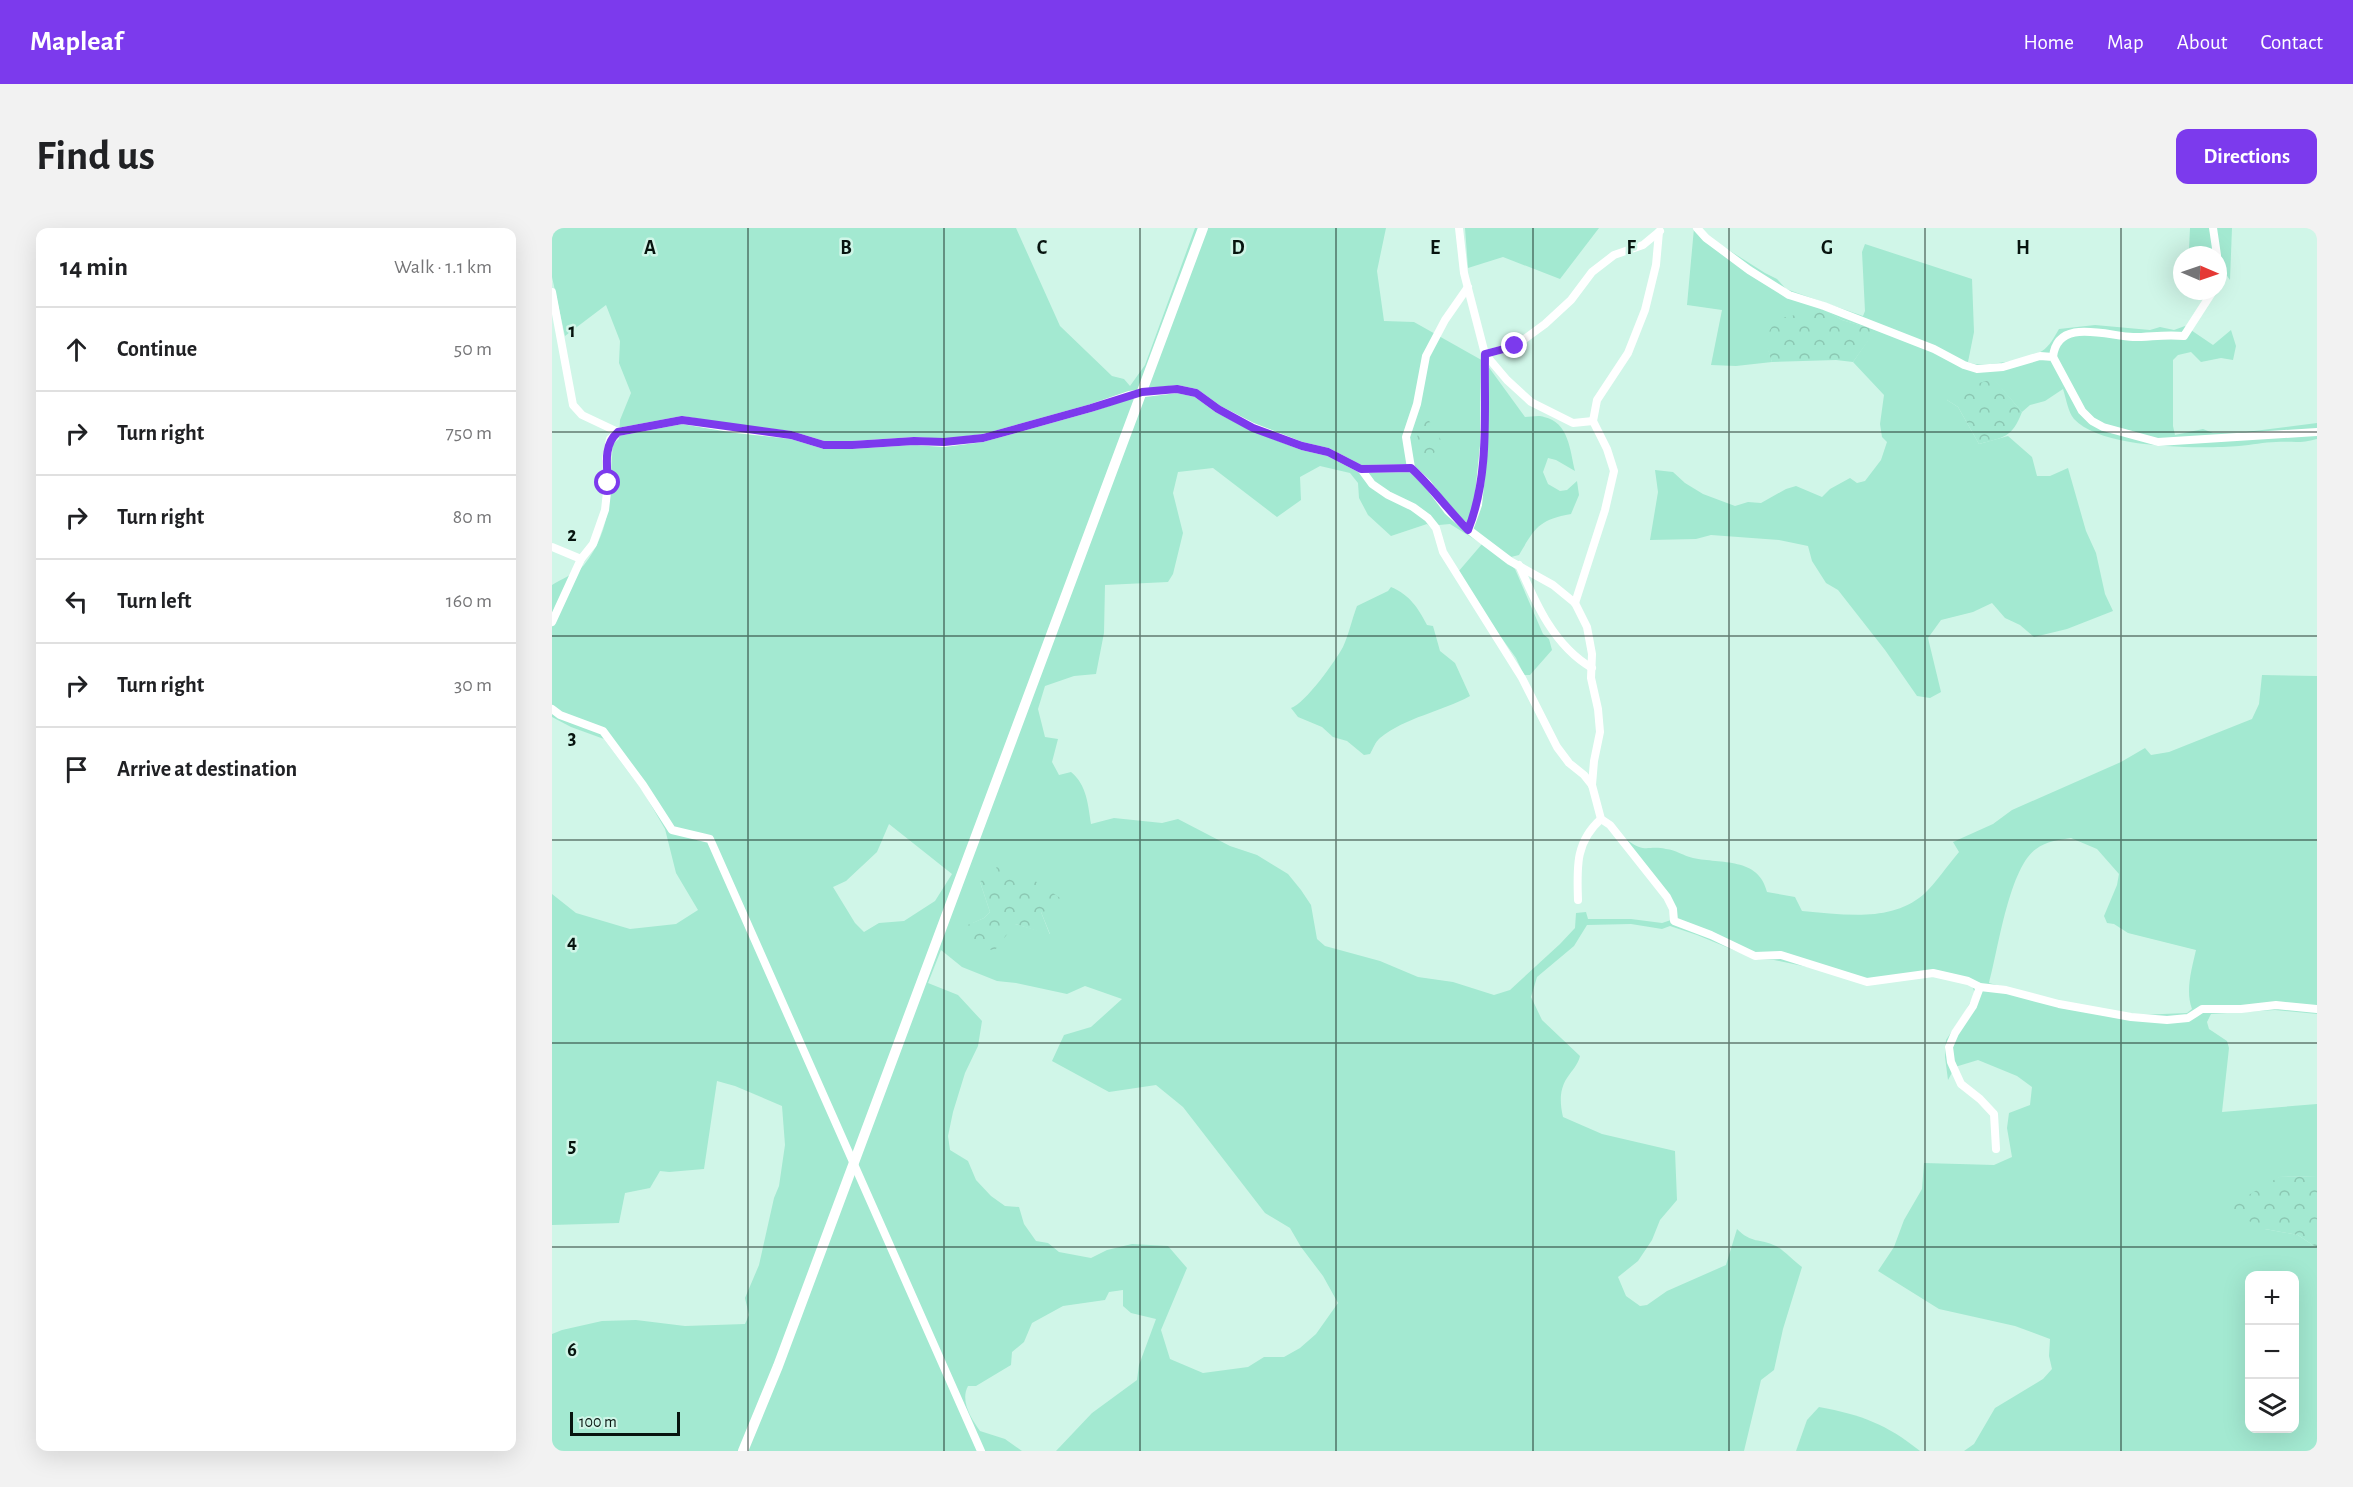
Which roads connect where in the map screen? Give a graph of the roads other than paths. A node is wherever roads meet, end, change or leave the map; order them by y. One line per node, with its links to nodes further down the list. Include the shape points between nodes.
1 (1203, 228): 12 (street)
2 (1459, 228): 7 (street)
3 (1697, 228): 11 (street, via 1749,270 1789,295 1934,349 1964,365 1977,369 2003,367 2040,356)
4 (2213, 228): 6 (street)
5 (1661, 230): 10 (street, via 1642,244 1614,255 1592,272 1571,300 1515,346); 13 (street, via 1645,310 1628,353 1597,400)
6 (2216, 246)
7 (1468, 287): 10 (street); 16 (street, via 1426,356 1406,437)
8 (552, 292): 14 (street, via 573,405 582,415)
9 (2207, 300): 11 (street, via 2184,336 2118,336 2085,330 2060,339)
10 (1485, 354): 13 (street, via 1532,402 1573,423); 18 (street, via 1484,446 1478,505)
11 (2053, 357): 15 (street, via 2082,411 2103,427 2158,442)
12 (1142, 392): 14 (street, via 983,438 944,442 824,445 791,435 682,420); 17 (street, via 1177,389 1196,393 1253,428 1328,452); 32 (street)
13 (1593, 421): 22 (street, via 1614,471)
14 (618, 432): 20 (street, via 610,439 606,459 605,510 593,544)
15 (2317, 432)
16 (1411, 468): 17 (street); 18 (street)
17 (1361, 469): 26 (street, via 1372,484 1413,507 1436,528 1443,552 1522,678 1557,747)
18 (1468, 530): 21 (street)
19 (552, 547): 20 (street)
20 (581, 559): 23 (street)
21 (1519, 565): 22 (street); 24 (street, via 1554,634)
22 (1575, 603): 24 (street, via 1587,627)
23 (552, 622)
24 (1592, 668): 26 (street, via 1600,732)
25 (552, 709): 32 (street, via 603,731 672,830 710,839)
26 (1592, 785): 27 (street)
27 (1601, 819): 28 (street, via 1592,827 1577,862); 29 (street, via 1610,825 1666,897 1674,921 1692,930 1755,956 1782,955 1868,982 1933,973)
28 (1578, 900)
29 (1980, 987): 30 (street, via 2059,1005 2168,1020 2188,1018 2202,1009 2276,1005); 31 (street, via 1949,1047 1961,1084 1994,1114)
30 (2317, 1009)
31 (1996, 1149)
32 (854, 1165): 33 (street); 34 (street)
33 (743, 1451)
34 (981, 1451)

